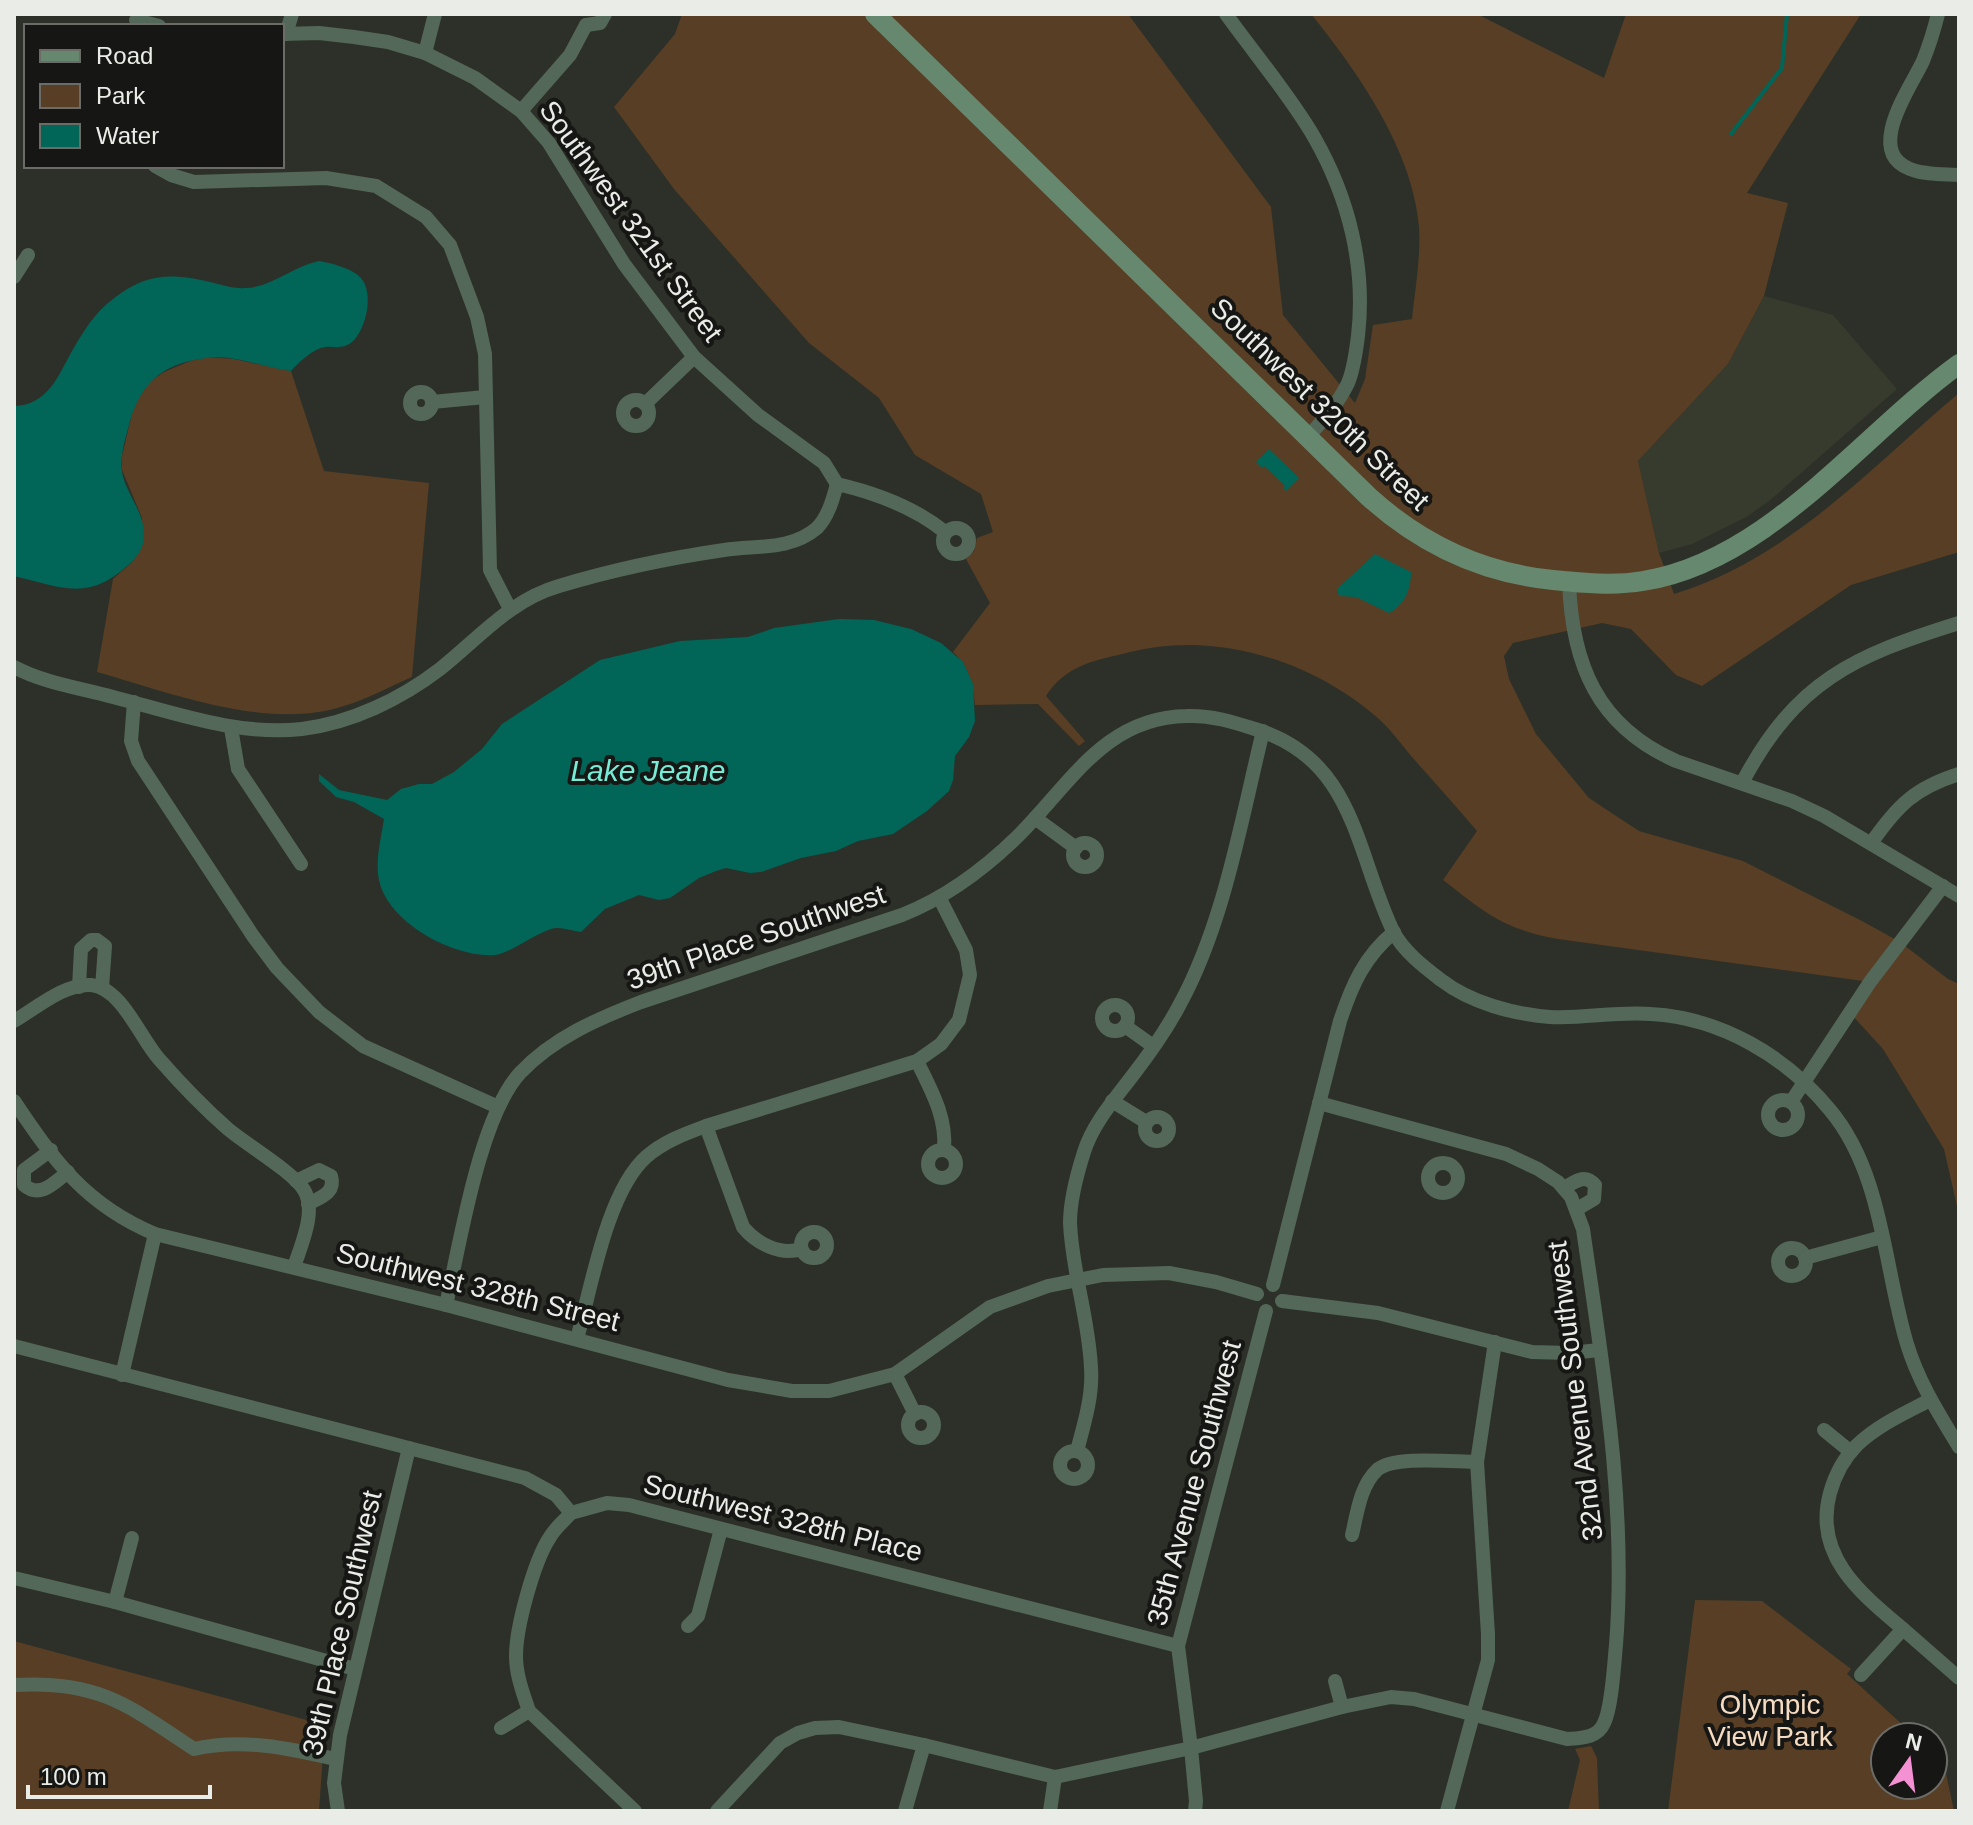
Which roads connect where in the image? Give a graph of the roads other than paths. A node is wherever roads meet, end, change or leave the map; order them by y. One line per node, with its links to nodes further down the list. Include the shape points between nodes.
1 (292, 14): 8 (street)
2 (435, 14): 9 (street)
3 (605, 14): 7 (street, via 600,23)
4 (875, 14): 20 (main road, Southwest 320th Street)
5 (1226, 14): 20 (street, via 1313,134 1334,173 1354,242 1361,305 1349,381 1332,411)
6 (1938, 14): 12 (street, via 1924,59 1898,108 1891,147 1909,169)
7 (582, 19): 10 (street, via 570,55)
8 (284, 34): 9 (street, Southwest 321st Street, via 377,40)
9 (425, 53): 10 (street, Southwest 321st Street, via 463,71)
10 (521, 111): 15 (street, Southwest 321st Street, via 549,143 624,264)
11 (158, 168): 17 (street, via 194,182 348,180 376,186 426,217 450,245 477,317 485,354)
12 (1959, 175)
13 (28, 255): 14 (street)
14 (14, 277)
15 (694, 357): 19 (street); 21 (street, Southwest 321st Street, via 758,415 824,463)
16 (1959, 364): 23 (main road, Southwest 320th Street, via 1819,485 1717,556 1642,581)
17 (485, 397): 18 (street); 24 (street, via 490,570)
18 (432, 402)
19 (645, 404)
20 (1308, 437): 23 (main road, Southwest 320th Street, via 1384,510 1437,546 1500,571)
21 (837, 484): 22 (street, via 874,493); 24 (street, via 818,527 798,539 608,573 554,587)
22 (945, 532)
23 (1569, 582): 31 (street, via 1572,632 1580,656 1591,684 1615,718 1662,755)
24 (510, 609): 28 (street, via 439,669 368,711 303,729)
25 (1959, 623): 31 (street, via 1880,649 1826,680 1775,729)
26 (14, 667): 27 (street)
27 (134, 702): 28 (street); 50 (street, via 131,741 138,761 277,968 319,1012 363,1046)
28 (231, 728): 35 (street, via 238,769)
29 (1263, 731): 32 (street, 39th Place Southwest, via 1217,718 1152,721 1120,734 1092,754); 39 (street, 39th Place Southwest, via 1293,745 1336,787); 43 (street, via 1198,966)
30 (1959, 774): 33 (street, via 1909,797)
31 (1742, 783): 33 (street, via 1816,812)
32 (1035, 818): 34 (street); 38 (street, 39th Place Southwest)
33 (1872, 842): 36 (street)
34 (1076, 848)
35 (301, 864)
36 (1943, 886): 37 (street); 45 (street, via 1870,982)
37 (1959, 896)
38 (940, 899): 44 (street, via 966,950 970,983 954,1028); 50 (street, 39th Place Southwest, via 600,1018 560,1040 520,1074)
39 (1394, 932): 45 (street, 39th Place Southwest, via 1416,960 1474,999 1552,1017 1651,1014 1689,1019 1752,1044); 49 (street, via 1376,947 1354,980)
40 (90, 986): 40 (street, via 81,949 91,940 105,946); 41 (street, via 63,992); 58 (street, via 118,999 157,1058 226,1127)
41 (14, 1021)
42 (1125, 1026): 43 (street)
43 (1153, 1046): 47 (street)
44 (917, 1061): 52 (street); 55 (street, via 939,1109)
45 (1804, 1083): 48 (street); 62 (street, 39th Place Southwest, via 1831,1110 1853,1148)
46 (14, 1101): 54 (street, Southwest 328th Street)
47 (1112, 1101): 51 (street); 66 (street, via 1085,1148 1074,1193 1070,1220)
48 (1791, 1102)
49 (1319, 1103): 53 (street); 67 (street)
50 (498, 1107): 70 (street, 39th Place Southwest)
51 (1146, 1122)
52 (706, 1126): 63 (street, via 749,1235 770,1247); 72 (street, via 659,1147 627,1180 612,1213)
53 (1452, 1140): 56 (street); 59 (street, via 1538,1169)
54 (51, 1150): 57 (street, Southwest 328th Street); 57 (street, via 24,1170 24,1185 42,1191)
55 (944, 1150)
56 (1446, 1163)
57 (68, 1172): 61 (street, Southwest 328th Street, via 103,1207)
58 (296, 1181): 60 (street); 60 (street, via 319,1170 331,1176 331,1190)
59 (1571, 1198): 59 (street, 32nd Avenue Southwest, via 1594,1199 1595,1185 1582,1178); 75 (street, 32nd Avenue Southwest, via 1583,1229)
60 (308, 1204): 65 (street)
61 (155, 1234): 65 (street, Southwest 328th Street); 77 (street)
62 (1882, 1237): 64 (street); 78 (street, 39th Place Southwest, via 1908,1347)
63 (801, 1249)
64 (1805, 1258)
65 (294, 1267): 70 (street, Southwest 328th Street)
66 (1078, 1280): 68 (street, Southwest 328th Street, via 1169,1273); 76 (street, Southwest 328th Street, via 990,1307); 83 (street, via 1092,1371)
67 (1273, 1285): 68 (street); 69 (street)
68 (1257, 1294): 71 (street)
69 (1282, 1301): 71 (street); 73 (street, via 1378,1313)
70 (446, 1305): 72 (street, Southwest 328th Street)
71 (1266, 1311): 94 (street, 35th Avenue Southwest)
72 (577, 1339): 76 (street, Southwest 328th Street, via 728,1380 792,1391 829,1391)
73 (1495, 1342): 75 (street, via 1532,1352); 85 (street)
74 (14, 1346): 77 (street)
75 (1600, 1350): 102 (street, 32nd Avenue Southwest, via 1620,1563 1614,1666 1604,1723 1597,1733 1567,1739)
76 (895, 1374): 79 (street)
77 (122, 1375): 82 (street)
78 (1930, 1400): 81 (street, 39th Place Southwest); 84 (street, via 1885,1424)
79 (915, 1414)
80 (1824, 1430): 84 (street)
81 (1959, 1447)
82 (409, 1448): 86 (street, via 525,1478 556,1495); 95 (street, 39th Place Southwest)
83 (1077, 1451)
84 (1851, 1452): 93 (street, via 1831,1488 1827,1538 1868,1600)
85 (1477, 1462): 88 (street, via 1382,1466 1364,1490); 102 (street, via 1488,1660)
86 (571, 1513): 87 (street, Southwest 328th Place, via 607,1503 629,1505); 101 (street, via 542,1551 517,1642 519,1680)
87 (721, 1529): 92 (street, via 698,1616); 94 (street, Southwest 328th Place)
88 (1352, 1535)
89 (132, 1538): 91 (street)
90 (14, 1578): 91 (street)
91 (115, 1602): 95 (street)
92 (688, 1626)
93 (1903, 1629): 96 (street); 97 (street)
94 (1178, 1646): 105 (street, 35th Avenue Southwest)
95 (355, 1669): 106 (street, 39th Place Southwest)
96 (1861, 1675)
97 (1959, 1678)
98 (1335, 1681): 100 (street)
99 (14, 1685): 106 (street, via 75,1687 114,1698 194,1749 256,1745)
100 (1342, 1707): 102 (street, via 1391,1697); 105 (street)
101 (529, 1711): 103 (street); 109 (street)
102 (1474, 1714): 114 (street)
103 (501, 1728)
104 (924, 1745): 107 (street); 110 (street, via 839,1727 798,1733 760,1762); 111 (street)
105 (1191, 1748): 107 (street); 113 (street, 35th Avenue Southwest)
106 (335, 1759): 108 (street, 39th Place Southwest)
107 (1055, 1777): 112 (street)
108 (338, 1811)
109 (635, 1811)
110 (717, 1811)
111 (905, 1811)
112 (1050, 1811)
113 (1195, 1811)
114 (1447, 1811)

